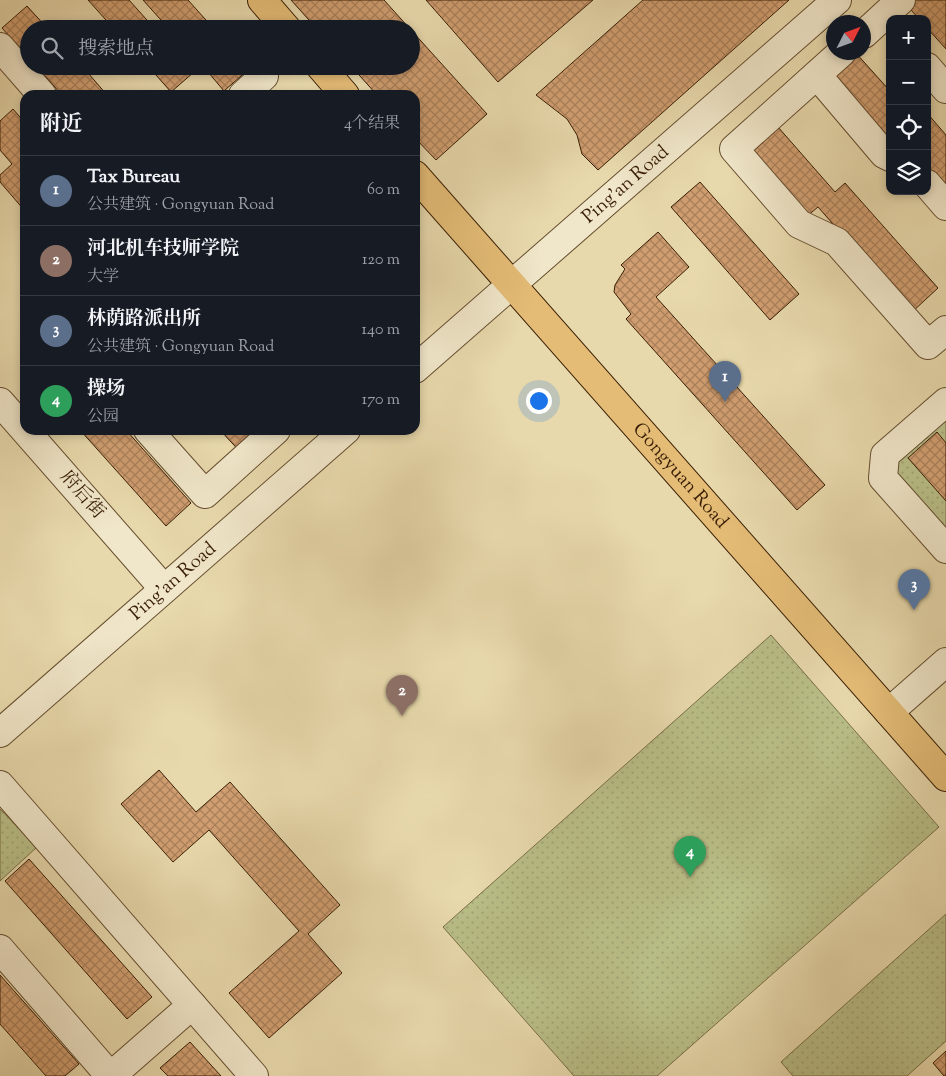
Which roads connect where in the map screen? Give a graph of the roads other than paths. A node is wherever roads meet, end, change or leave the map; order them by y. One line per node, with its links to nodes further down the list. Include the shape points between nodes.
1 (262, 0): 3 (main road)
2 (837, 0): 20 (street, Ping'an Road)
3 (279, 20)
4 (0, 47): 6 (street)
5 (834, 60): 10 (street)
6 (20, 70)
7 (931, 72): 12 (street)
8 (24, 75): 13 (street)
9 (328, 75): 15 (main road)
10 (818, 75): 16 (street); 21 (street, via 734,149 799,224 837,242 928,345)
11 (264, 76): 14 (street)
12 (946, 89)
13 (38, 90)
14 (249, 90)
15 (341, 90)
16 (886, 155)
17 (420, 180): 20 (main road, Gongyuan Road)
18 (931, 189): 19 (street)
19 (946, 206)
20 (512, 285): 22 (street, Ping'an Road); 33 (main road, Gongyuan Road)
21 (946, 330)
22 (420, 365)
23 (946, 402): 30 (street, via 885,455 883,478)
24 (12, 405): 25 (street, 府后街)
25 (20, 415)
26 (37, 435): 31 (street, 府后街)
27 (152, 435): 28 (street, via 205,494)
28 (270, 435)
29 (340, 435): 31 (street, Ping'an Road)
30 (946, 549)
31 (164, 588): 34 (street, Ping'an Road)
32 (946, 662): 33 (street)
33 (889, 712): 35 (main road, Gongyuan Road)
34 (0, 733)
35 (946, 777)
36 (0, 785): 38 (street)
37 (0, 949): 39 (street)
38 (192, 1005): 39 (street); 40 (street)
39 (110, 1076)
40 (254, 1076)

